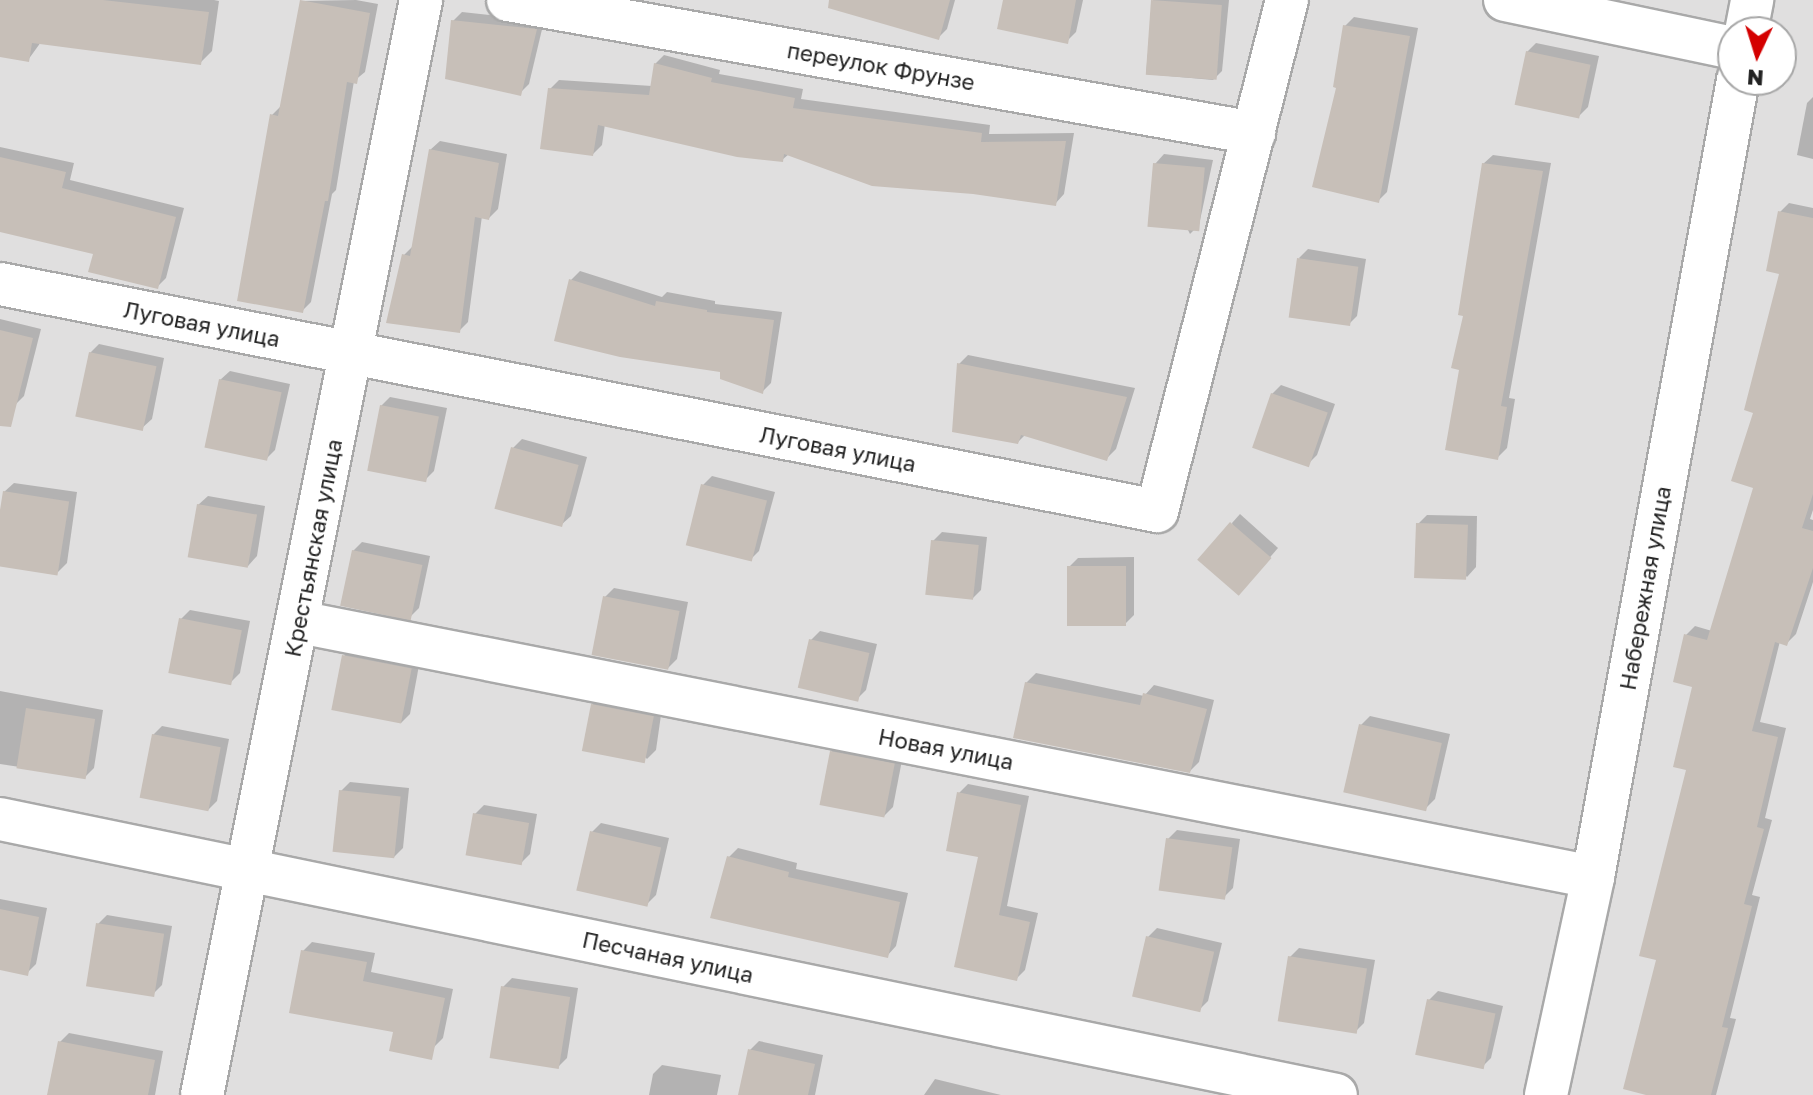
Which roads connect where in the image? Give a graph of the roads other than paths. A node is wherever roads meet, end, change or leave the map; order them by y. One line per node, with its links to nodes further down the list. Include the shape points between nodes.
1 (421, 0): 9 (street, Крестьянская улица)
2 (508, 0): 7 (street, переулок Фрунзе)
3 (1287, 0): 7 (street, Луговая улица)
4 (1505, 0): 5 (street)
5 (1717, 45)
6 (1735, 96): 13 (street, Набережная улица)
7 (1254, 133): 9 (street, Луговая улица, via 1157,511)
8 (0, 284): 9 (street, Луговая улица)
9 (350, 353): 10 (street, Крестьянская улица)
10 (299, 622): 12 (street, Крестьянская улица); 13 (street, Новая улица)
11 (0, 819): 12 (street, Песчаная улица)
12 (247, 870): 14 (street, Крестьянская улица); 15 (street, Песчаная улица)
13 (1593, 877): 16 (street, Набережная улица)
14 (202, 1095)
15 (1336, 1095)
16 (1546, 1095)

